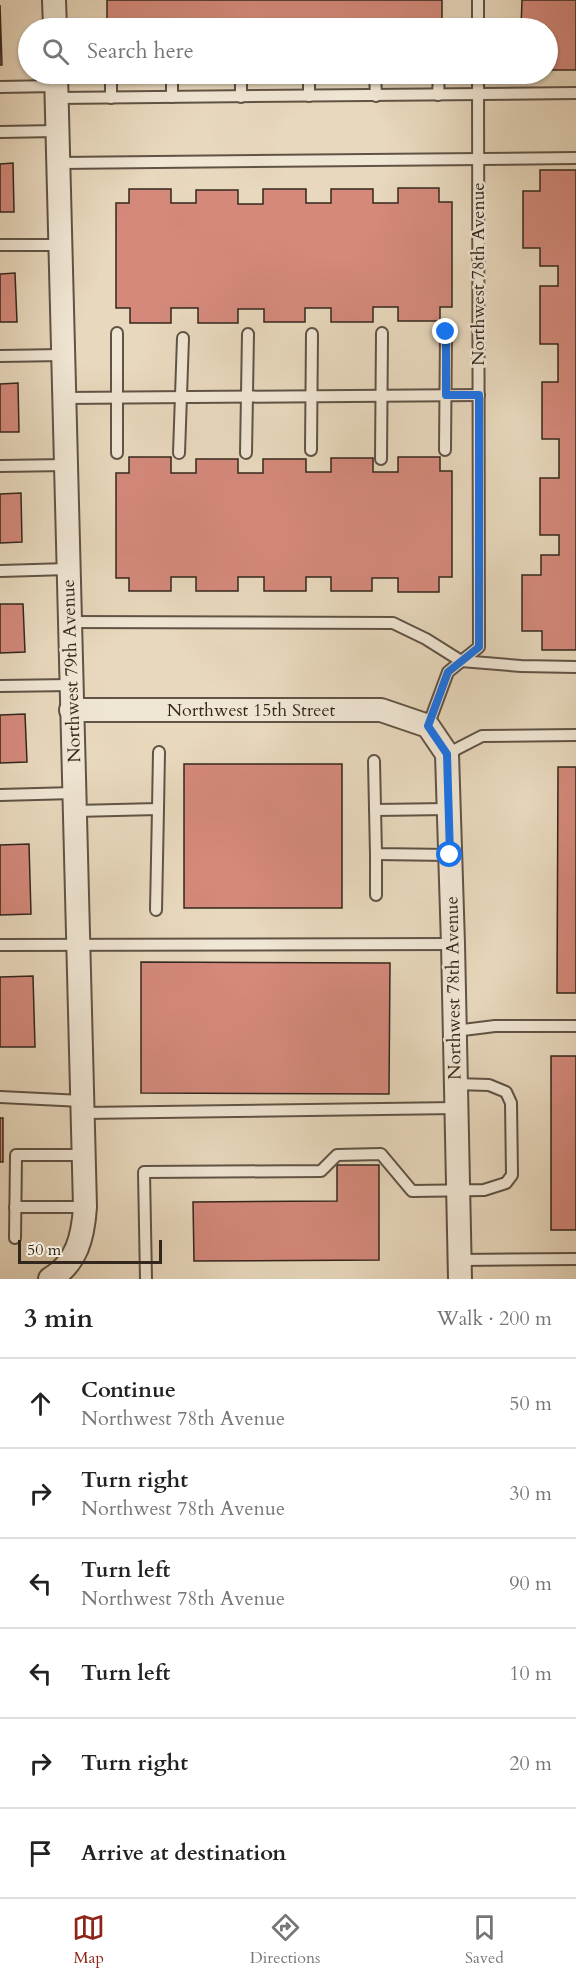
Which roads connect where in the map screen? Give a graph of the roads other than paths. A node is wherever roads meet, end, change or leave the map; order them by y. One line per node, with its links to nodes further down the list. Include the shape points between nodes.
1 (54, 0): 3 (street)
2 (478, 0): 4 (lane)
3 (55, 18)
4 (478, 18)
5 (111, 84): 21 (lane)
6 (172, 84): 19 (lane)
7 (241, 84): 20 (lane)
8 (309, 84): 17 (lane)
9 (375, 84): 18 (lane)
10 (438, 84): 15 (lane)
11 (478, 84): 16 (lane, Northwest 78th Avenue)
12 (56, 86): 13 (lane); 21 (lane); 22 (street, Northwest 79th Avenue)
13 (0, 87)
14 (576, 93): 16 (lane)
15 (438, 95): 16 (lane); 18 (lane)
16 (477, 95): 25 (lane, Northwest 78th Avenue)
17 (309, 96): 18 (lane); 20 (lane)
18 (376, 96)
19 (172, 97): 20 (lane); 21 (lane)
20 (241, 97)
21 (111, 98)
22 (57, 131): 23 (lane); 26 (street, Northwest 79th Avenue)
23 (0, 132)
24 (576, 158): 25 (lane)
25 (478, 159): 26 (lane); 38 (lane, Northwest 78th Avenue)
26 (58, 163): 27 (street, Northwest 79th Avenue)
27 (60, 244): 28 (lane); 35 (street, Northwest 79th Avenue)
28 (0, 245)
29 (446, 332): 37 (lane)
30 (117, 333): 42 (lane)
31 (382, 333): 39 (lane)
32 (248, 334): 40 (lane)
33 (312, 334): 41 (lane)
34 (183, 338): 43 (lane)
35 (63, 355): 36 (lane); 44 (street, Northwest 79th Avenue)
36 (0, 356)
37 (446, 395): 38 (lane); 39 (lane); 46 (lane)
38 (479, 395): 56 (lane, Northwest 78th Avenue, via 479,647)
39 (381, 396): 41 (lane); 50 (lane)
40 (246, 397): 41 (lane); 43 (lane); 49 (lane)
41 (311, 397): 45 (lane)
42 (116, 398): 43 (lane); 44 (lane); 47 (lane)
43 (182, 398): 48 (lane)
44 (64, 399): 51 (street, Northwest 79th Avenue)
45 (311, 450)
46 (445, 450)
47 (117, 453)
48 (179, 453)
49 (246, 453)
50 (381, 459)
51 (66, 465): 52 (lane); 53 (street, Northwest 79th Avenue)
52 (0, 466)
53 (68, 569): 54 (lane); 55 (street, Northwest 79th Avenue)
54 (0, 571)
55 (69, 622): 56 (lane, via 393,623); 58 (street, Northwest 79th Avenue)
56 (461, 661): 57 (lane); 61 (lane, Northwest 78th Avenue, via 448,672)
57 (576, 666)
58 (71, 685): 59 (lane); 60 (street, Northwest 79th Avenue)
59 (0, 686)
60 (71, 710): 61 (street, Northwest 15th Street, via 381,710); 67 (street, Northwest 79th Avenue)
61 (428, 726): 64 (street)
62 (576, 735): 64 (lane, via 482,736)
63 (159, 752): 68 (lane)
64 (447, 754): 69 (street, Northwest 78th Avenue)
65 (374, 761): 70 (lane)
66 (0, 795): 67 (lane)
67 (75, 802): 68 (lane); 77 (street, Northwest 79th Avenue)
68 (158, 809): 74 (lane)
69 (449, 809): 70 (lane); 72 (street, Northwest 78th Avenue)
70 (375, 810): 71 (lane)
71 (376, 854): 72 (lane); 73 (lane)
72 (450, 855): 75 (street, Northwest 78th Avenue)
73 (376, 896)
74 (156, 910)
75 (453, 944): 77 (lane); 79 (street, Northwest 78th Avenue)
76 (0, 945): 77 (lane)
77 (78, 945): 82 (street, Northwest 79th Avenue)
78 (576, 1026): 79 (lane, via 495,1026)
79 (454, 1031): 80 (street, Northwest 78th Avenue)
80 (455, 1084): 83 (street, Northwest 78th Avenue); 85 (lane, via 489,1085 506,1092 511,1103 512,1175 498,1187)
81 (0, 1097): 82 (lane)
82 (83, 1107): 83 (lane); 84 (street, Northwest 79th Avenue)
83 (456, 1108): 85 (street, Northwest 78th Avenue)
84 (84, 1155): 86 (street, Northwest 79th Avenue); 87 (lane, via 16,1155)
85 (458, 1191): 90 (street, Northwest 78th Avenue); 92 (lane, via 412,1191 381,1154 337,1155 321,1171 144,1172)
86 (85, 1206): 87 (lane); 91 (street, Northwest 79th Avenue, via 80,1240 73,1257)
87 (15, 1207): 88 (lane)
88 (15, 1238)
89 (576, 1259): 90 (lane)
90 (459, 1270)
91 (58, 1272)
92 (146, 1279)

